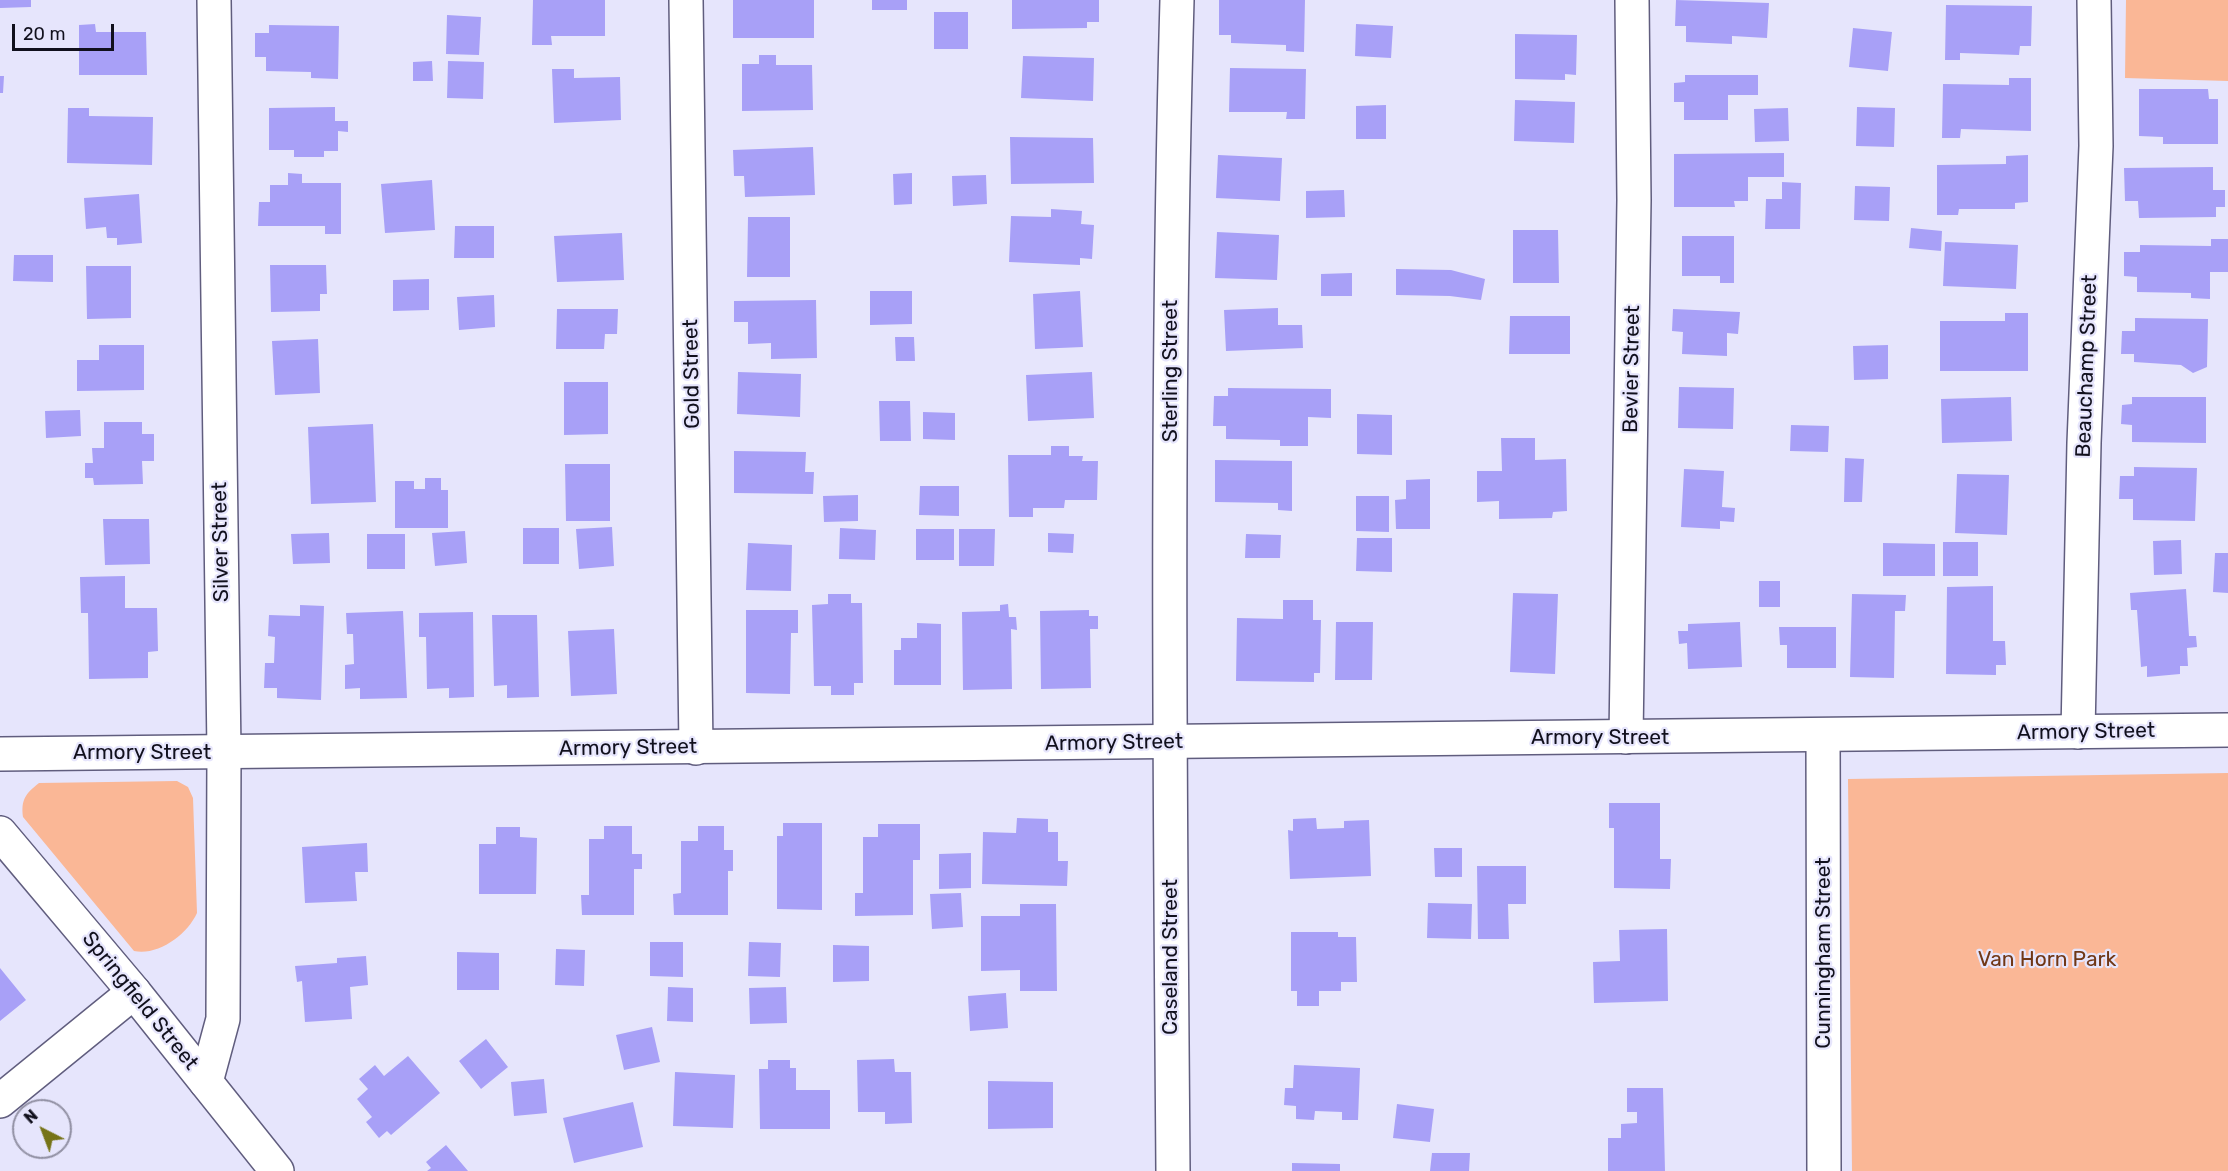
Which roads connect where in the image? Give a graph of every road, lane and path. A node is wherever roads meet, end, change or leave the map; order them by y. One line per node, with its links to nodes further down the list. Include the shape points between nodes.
1 (214, 0): 12 (street, Silver Street)
2 (686, 0): 11 (street, Gold Street)
3 (1177, 0): 10 (street, Sterling Street, via 1172,192)
4 (1632, 0): 9 (street, Bevier Street, via 1634,212)
5 (2094, 0): 7 (street, Beauchamp Street, via 2096,146)
6 (2228, 730): 7 (street, Armory Street)
7 (2078, 732): 8 (street, Armory Street)
8 (1823, 735): 9 (street, Armory Street); 20 (street, Cunningham Street)
9 (1626, 737): 10 (street, Armory Street)
10 (1170, 743): 11 (street, Armory Street); 19 (street, Caseland Street)
11 (696, 748): 12 (street, Armory Street)
12 (224, 752): 13 (street, Armory Street); 16 (street, Silver Street, via 223,1019)
13 (0, 754)
14 (0, 833): 15 (street, Springfield Street)
15 (134, 992): 16 (street, Springfield Street); 17 (street)
16 (206, 1082): 18 (street, Springfield Street)
17 (0, 1101)
18 (277, 1171)
19 (1173, 1171)
20 (1824, 1171)

